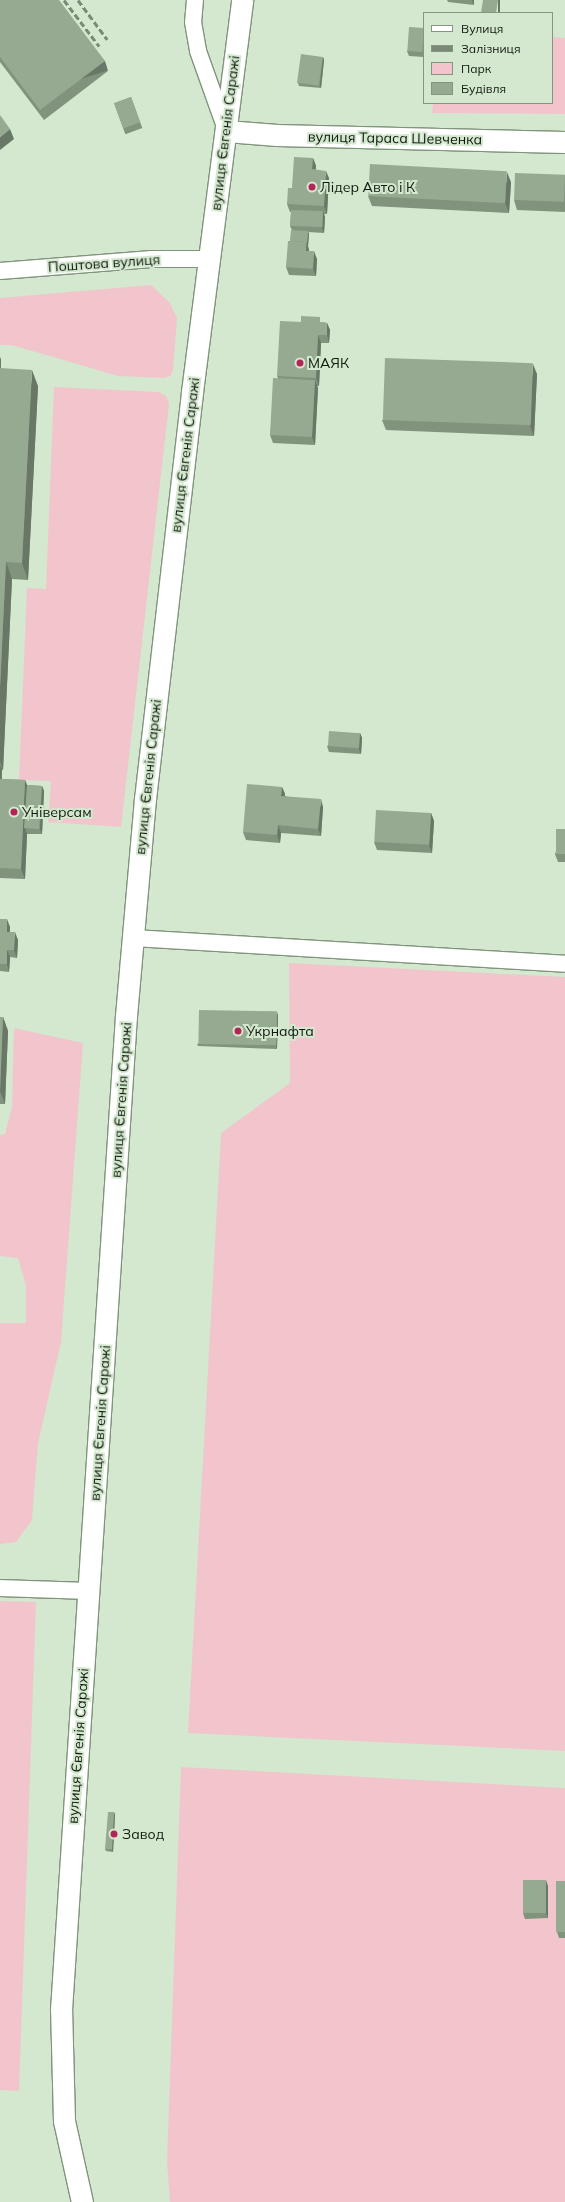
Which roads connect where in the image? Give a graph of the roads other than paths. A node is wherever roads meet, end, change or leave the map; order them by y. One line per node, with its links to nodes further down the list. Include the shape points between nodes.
1 (195, 0): 3 (street, via 192,22 198,51)
2 (242, 0): 3 (main road, вулиця Євгенія Саражі)
3 (226, 131): 4 (main road, вулиця Тараса Шевченка, via 278,135); 5 (main road, вулиця Євгенія Саражі)
4 (565, 142)
5 (208, 259): 6 (street, Поштова вулиця, via 152,259); 7 (main road, вулиця Євгенія Саражі, via 142,827)
6 (0, 271)
7 (133, 938): 8 (street); 10 (main road, вулиця Євгенія Саражі)
8 (565, 964)
9 (0, 1588): 10 (street)
10 (88, 1591): 11 (main road, вулиця Євгенія Саражі, via 61,2010 64,2121)
11 (82, 2202)

